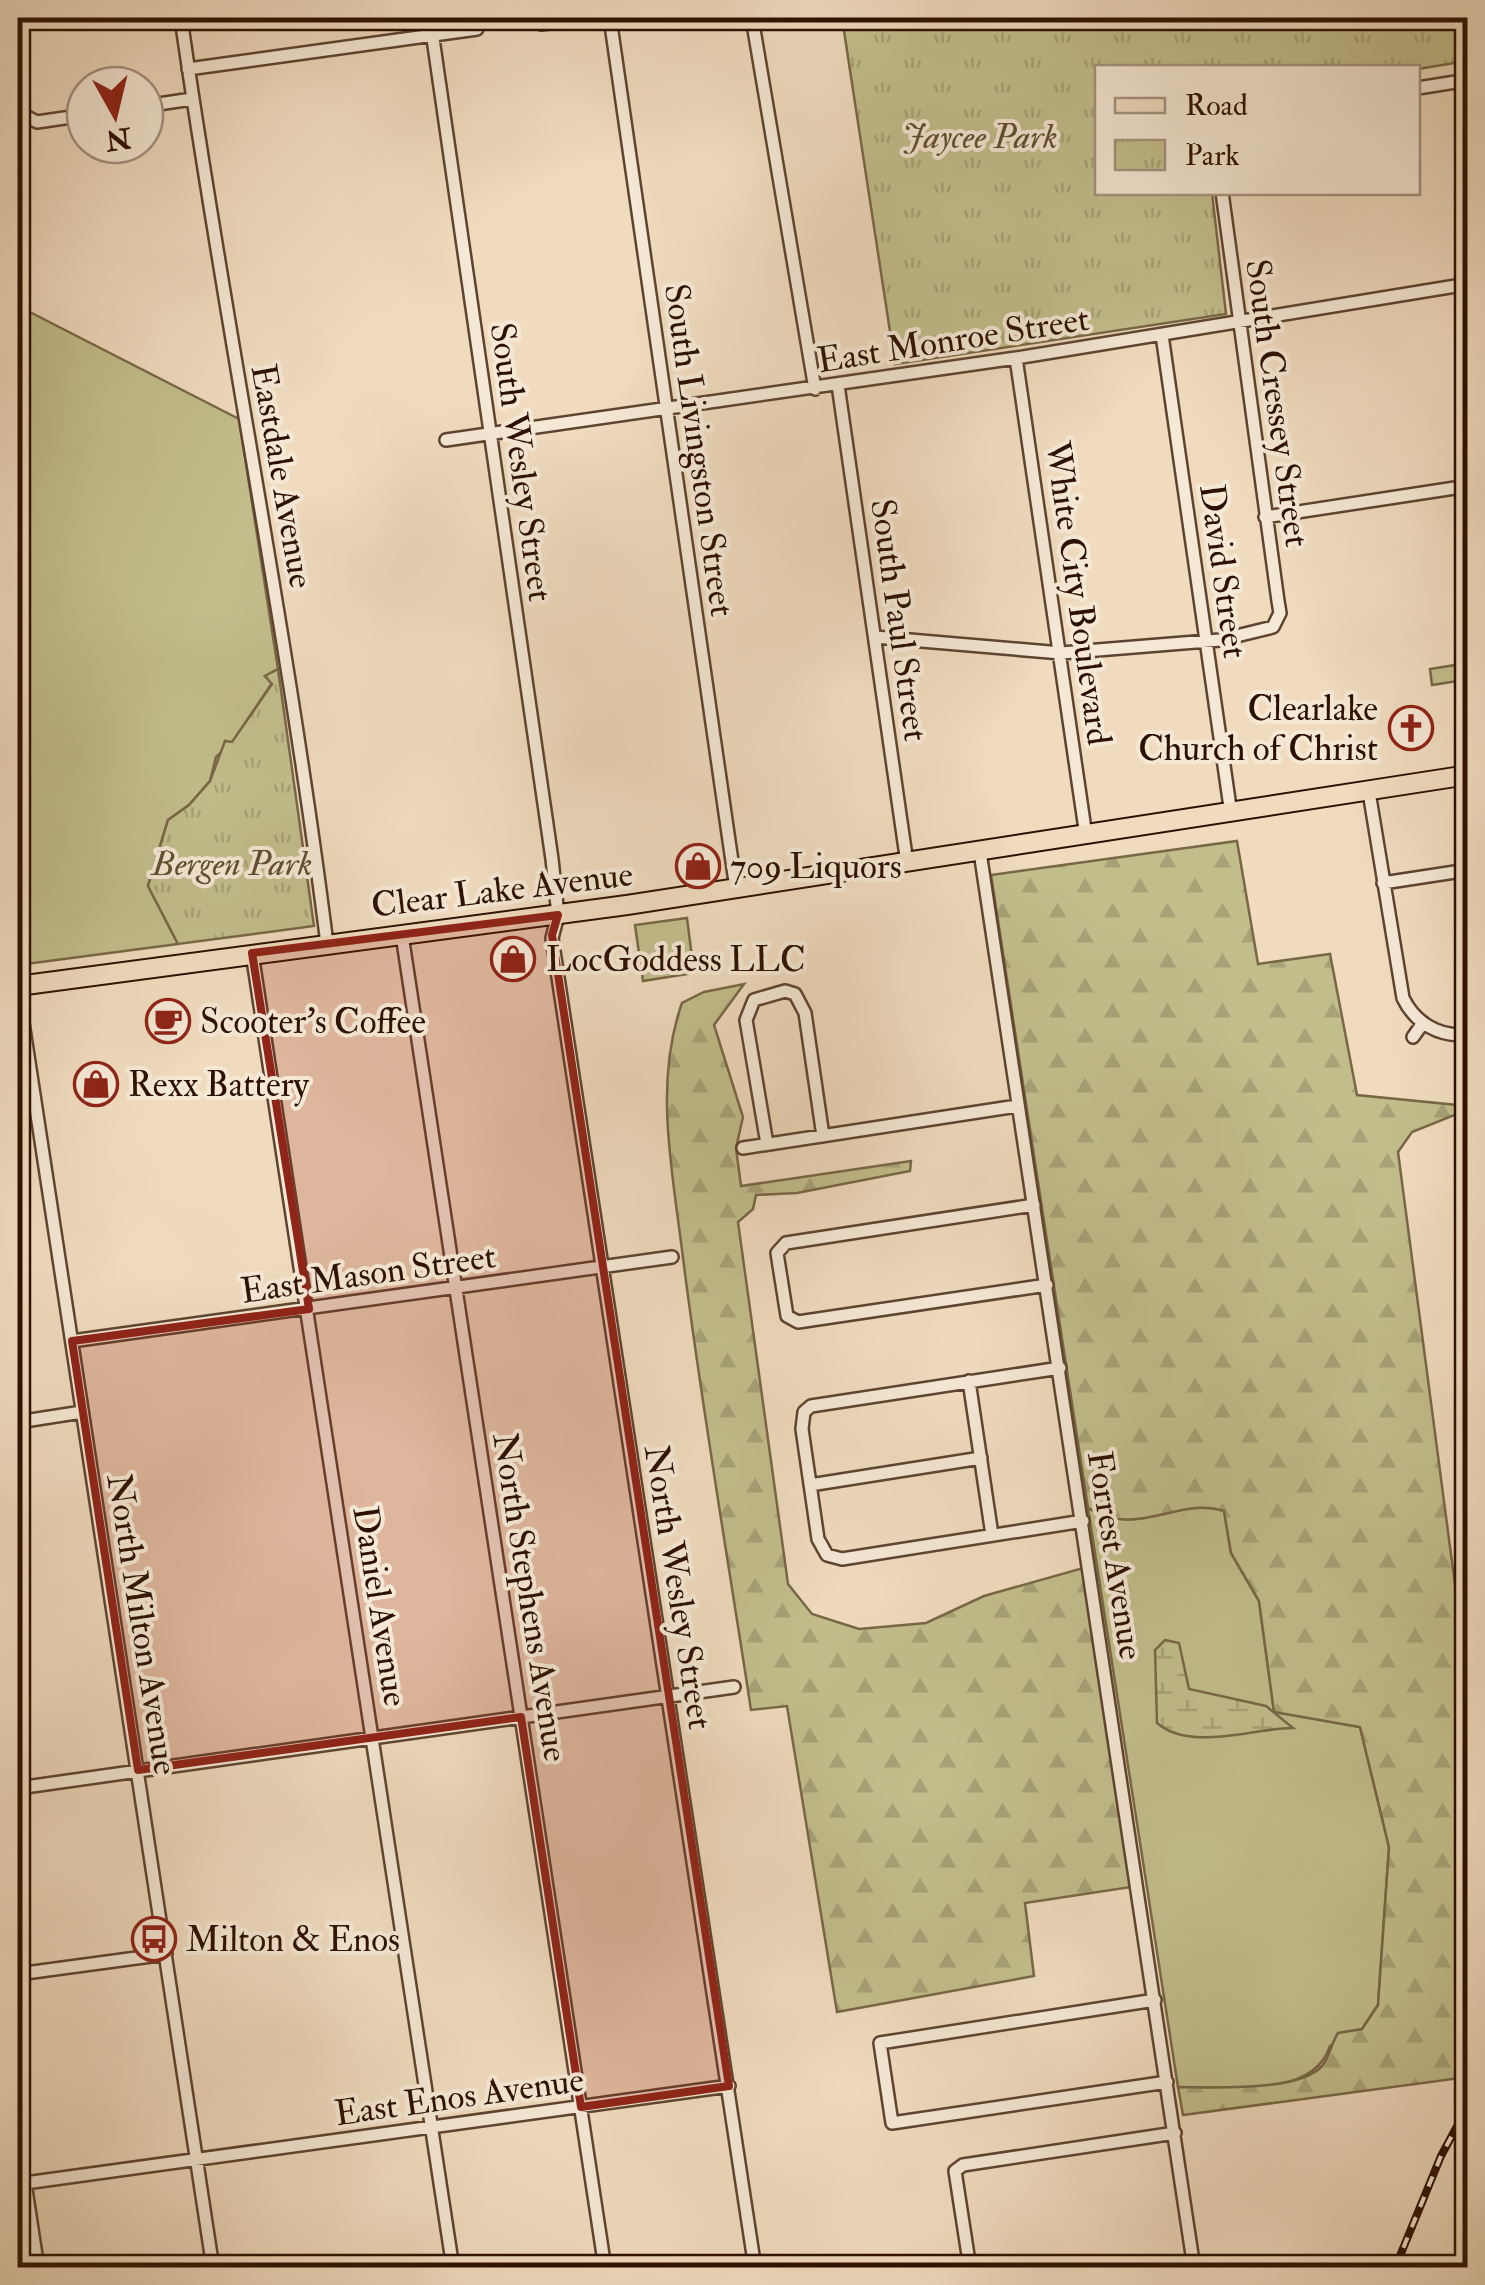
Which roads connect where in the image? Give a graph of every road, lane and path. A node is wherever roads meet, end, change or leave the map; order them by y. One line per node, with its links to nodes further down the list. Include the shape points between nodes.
1 (181, 18): 9 (street, Eastdale Avenue)
2 (430, 18): 8 (street, South Wesley Street)
3 (592, 18): 6 (street)
4 (610, 18): 23 (street, South Livingston Street)
5 (752, 18): 22 (street)
6 (541, 24)
7 (477, 29): 8 (street)
8 (432, 36): 9 (street); 24 (street, South Wesley Street)
9 (188, 70): 12 (street, Eastdale Avenue)
10 (1468, 80): 11 (street)
11 (1420, 88)
12 (192, 99): 13 (street); 42 (street, Eastdale Avenue)
13 (165, 103)
14 (18, 114): 15 (street, via 37,122)
15 (65, 118)
16 (1222, 195): 18 (street, South Cressey Street)
17 (1468, 284): 18 (street, East Monroe Street)
18 (1238, 322): 19 (street, East Monroe Street); 27 (street, South Cressey Street)
19 (1162, 334): 20 (street, East Monroe Street); 29 (street, David Street)
20 (1016, 358): 21 (street, East Monroe Street); 30 (street, White City Boulevard)
21 (838, 385): 22 (street, East Monroe Street); 28 (street, South Paul Street)
22 (814, 388): 23 (street, East Monroe Street)
23 (668, 409): 24 (street, East Monroe Street); 39 (street, South Livingston Street)
24 (490, 433): 25 (street, East Monroe Street); 40 (street, South Wesley Street)
25 (446, 440)
26 (1468, 486): 27 (street)
27 (1266, 517): 29 (street, South Cressey Street, via 1278,620 1260,634)
28 (875, 637): 30 (street); 36 (street, South Paul Street)
29 (1208, 642): 30 (street); 33 (street, David Street)
30 (1061, 653): 34 (street, White City Boulevard)
31 (1468, 775): 32 (main road, Clear Lake Avenue)
32 (1370, 792): 33 (main road, Clear Lake Avenue); 38 (street)
33 (1231, 814): 34 (main road, Clear Lake Avenue)
34 (1086, 836): 35 (main road, Clear Lake Avenue)
35 (980, 852): 36 (main road, Clear Lake Avenue); 48 (street, Forrest Avenue)
36 (907, 863): 39 (main road, Clear Lake Avenue)
37 (1468, 870): 38 (street)
38 (1384, 883): 45 (street, via 1403,998)
39 (736, 890): 40 (main road, Clear Lake Avenue)
40 (558, 915): 41 (main road, Clear Lake Avenue); 54 (street, North Wesley Street, via 552,938)
41 (402, 936): 42 (main road, Clear Lake Avenue); 56 (street, North Stephens Avenue)
42 (327, 944): 43 (main road, Clear Lake Avenue)
43 (252, 954): 44 (main road, Clear Lake Avenue); 57 (street, Daniel Avenue)
44 (18, 988): 58 (street, North Milton Avenue)
45 (1422, 1023): 46 (street, via 1444,1034); 47 (street)
46 (1468, 1034)
47 (1414, 1038)
48 (1017, 1106): 49 (street); 52 (street, Forrest Avenue)
49 (823, 1136): 50 (street); 50 (street, via 804,1013 795,994 785,991 754,1000 746,1020)
50 (767, 1144): 51 (street)
51 (743, 1148)
52 (1034, 1205): 55 (street, Forrest Avenue); 55 (street, via 786,1243 777,1253 786,1316 798,1322)
53 (672, 1256): 54 (street, East Mason Street)
54 (602, 1268): 56 (street, East Mason Street); 68 (street, North Wesley Street)
55 (1047, 1285): 59 (street, Forrest Avenue)
56 (456, 1288): 57 (street, East Mason Street); 69 (street, North Stephens Avenue)
57 (308, 1309): 58 (street, East Mason Street); 70 (street, Daniel Avenue)
58 (72, 1341): 61 (street, North Milton Avenue)
59 (1060, 1368): 60 (street); 65 (street, Forrest Avenue)
60 (969, 1381): 63 (street); 64 (street, via 811,1406 802,1420)
61 (82, 1412): 62 (street); 71 (street, North Milton Avenue)
62 (18, 1422)
63 (981, 1458): 64 (street); 66 (street)
64 (810, 1485): 66 (street, via 820,1548 832,1558)
65 (1083, 1521): 66 (street); 75 (street, Forrest Avenue)
66 (992, 1535)
67 (734, 1687): 68 (street)
68 (668, 1696): 69 (street); 77 (street, North Wesley Street)
69 (522, 1716): 70 (street); 78 (street, North Stephens Avenue)
70 (374, 1738): 71 (street); 79 (street, Daniel Avenue)
71 (138, 1770): 72 (street); 73 (street, North Milton Avenue)
72 (18, 1788)
73 (166, 1954): 74 (street); 81 (street, North Milton Avenue)
74 (18, 1974)
75 (1155, 2000): 76 (street, Forrest Avenue); 76 (street, via 880,2043 892,2123)
76 (1167, 2082): 80 (street, Forrest Avenue)
77 (729, 2086): 78 (street, East Enos Avenue); 87 (street, North Wesley Street)
78 (581, 2106): 79 (street, East Enos Avenue); 86 (street, North Stephens Avenue)
79 (433, 2128): 81 (street, East Enos Avenue); 85 (street, Daniel Avenue)
80 (1175, 2133): 88 (street, via 964,2164 954,2171); 89 (street, Forrest Avenue)
81 (197, 2160): 82 (street, East Enos Avenue); 84 (street, North Milton Avenue)
82 (22, 2183): 83 (street)
83 (38, 2268)
84 (213, 2268)
85 (453, 2268)
86 (605, 2268)
87 (756, 2268)
88 (970, 2268)
89 (1194, 2268)

